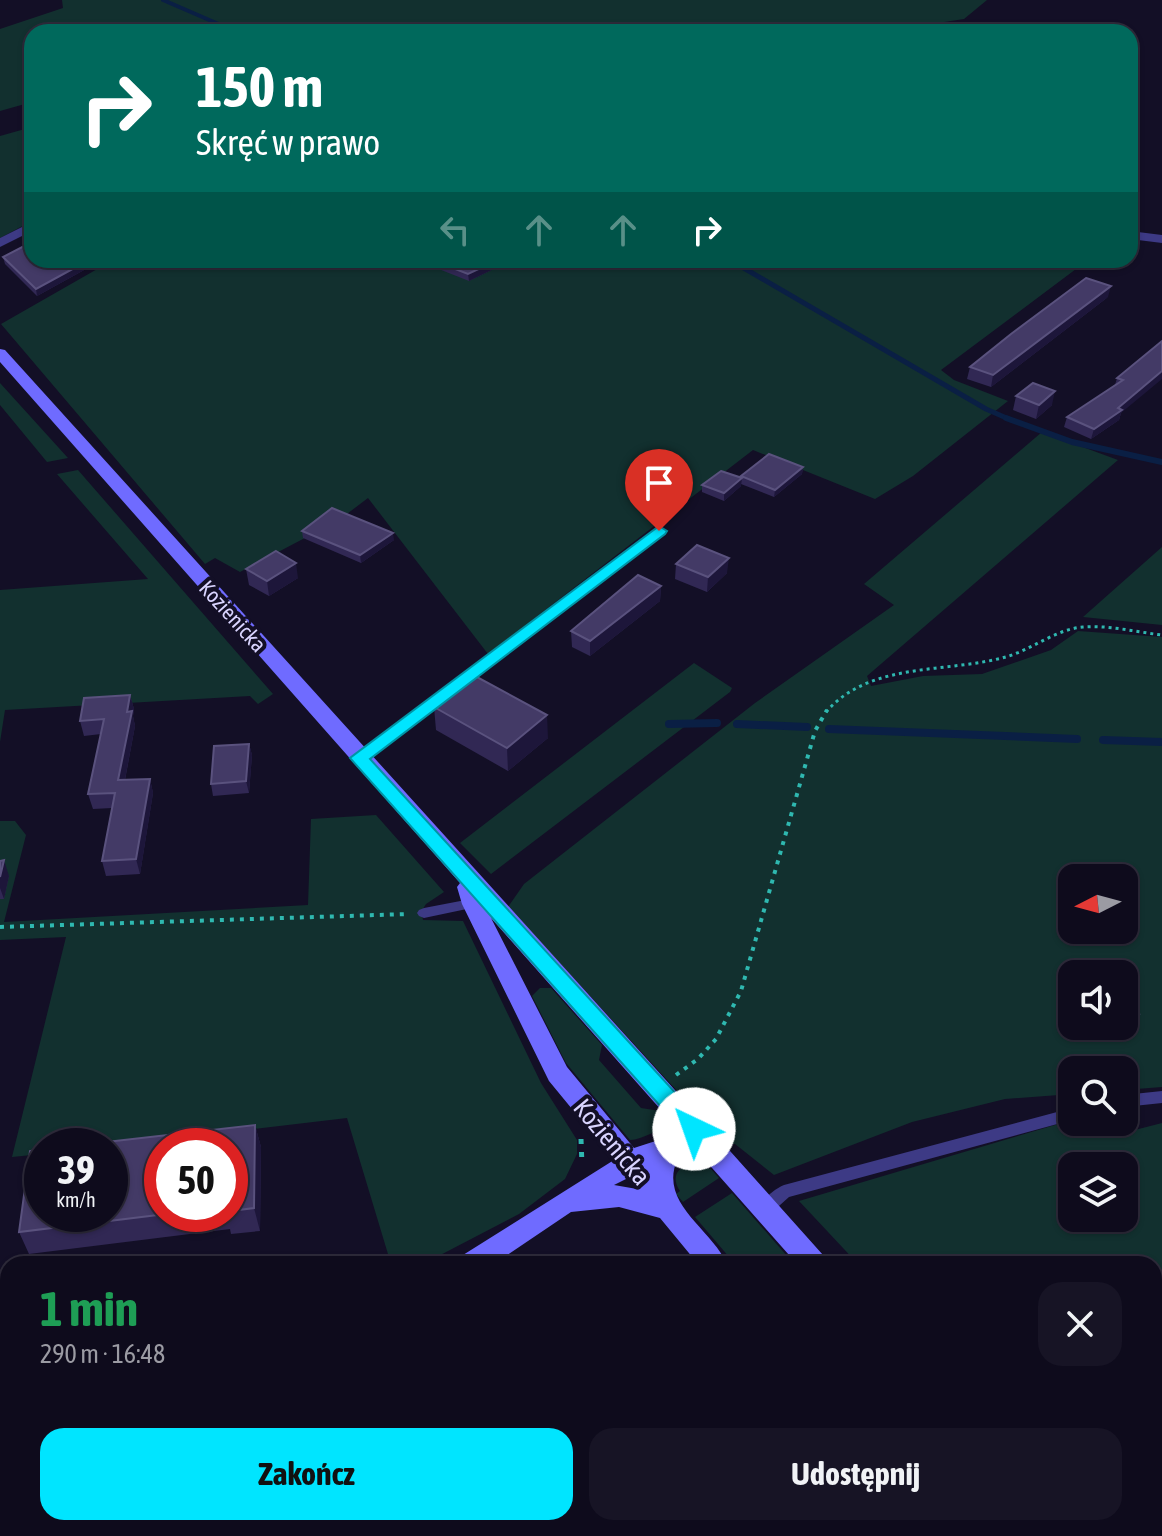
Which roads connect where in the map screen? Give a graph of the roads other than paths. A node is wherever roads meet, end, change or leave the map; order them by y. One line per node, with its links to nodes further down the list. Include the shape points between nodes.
1 (24, 230): 4 (street)
2 (1138, 236): 3 (street)
3 (1162, 239)
4 (0, 243)
5 (0, 353): 7 (main road, Kozienicka)
6 (659, 531): 7 (lane)
7 (359, 758): 8 (main road, Kozienicka, via 466,879)
8 (479, 902): 9 (lane); 14 (main road, Kozienicka); 15 (main road, Kozienicka, via 558,1074)
9 (424, 913)
10 (1162, 1097): 11 (lane)
11 (1138, 1100)
12 (1058, 1118): 18 (lane, via 784,1192)
13 (671, 1147): 14 (main road); 15 (main road); 17 (main road, via 659,1172)
14 (713, 1150): 18 (main road, Kozienicka)
15 (630, 1162): 16 (main road); 17 (main road, Kozienicka)
16 (564, 1205): 17 (main road, via 619,1196); 19 (main road)
17 (666, 1208): 20 (main road, Kozienicka)
18 (765, 1209): 21 (main road, Kozienicka)
19 (484, 1256)
20 (707, 1256)
21 (807, 1256)

